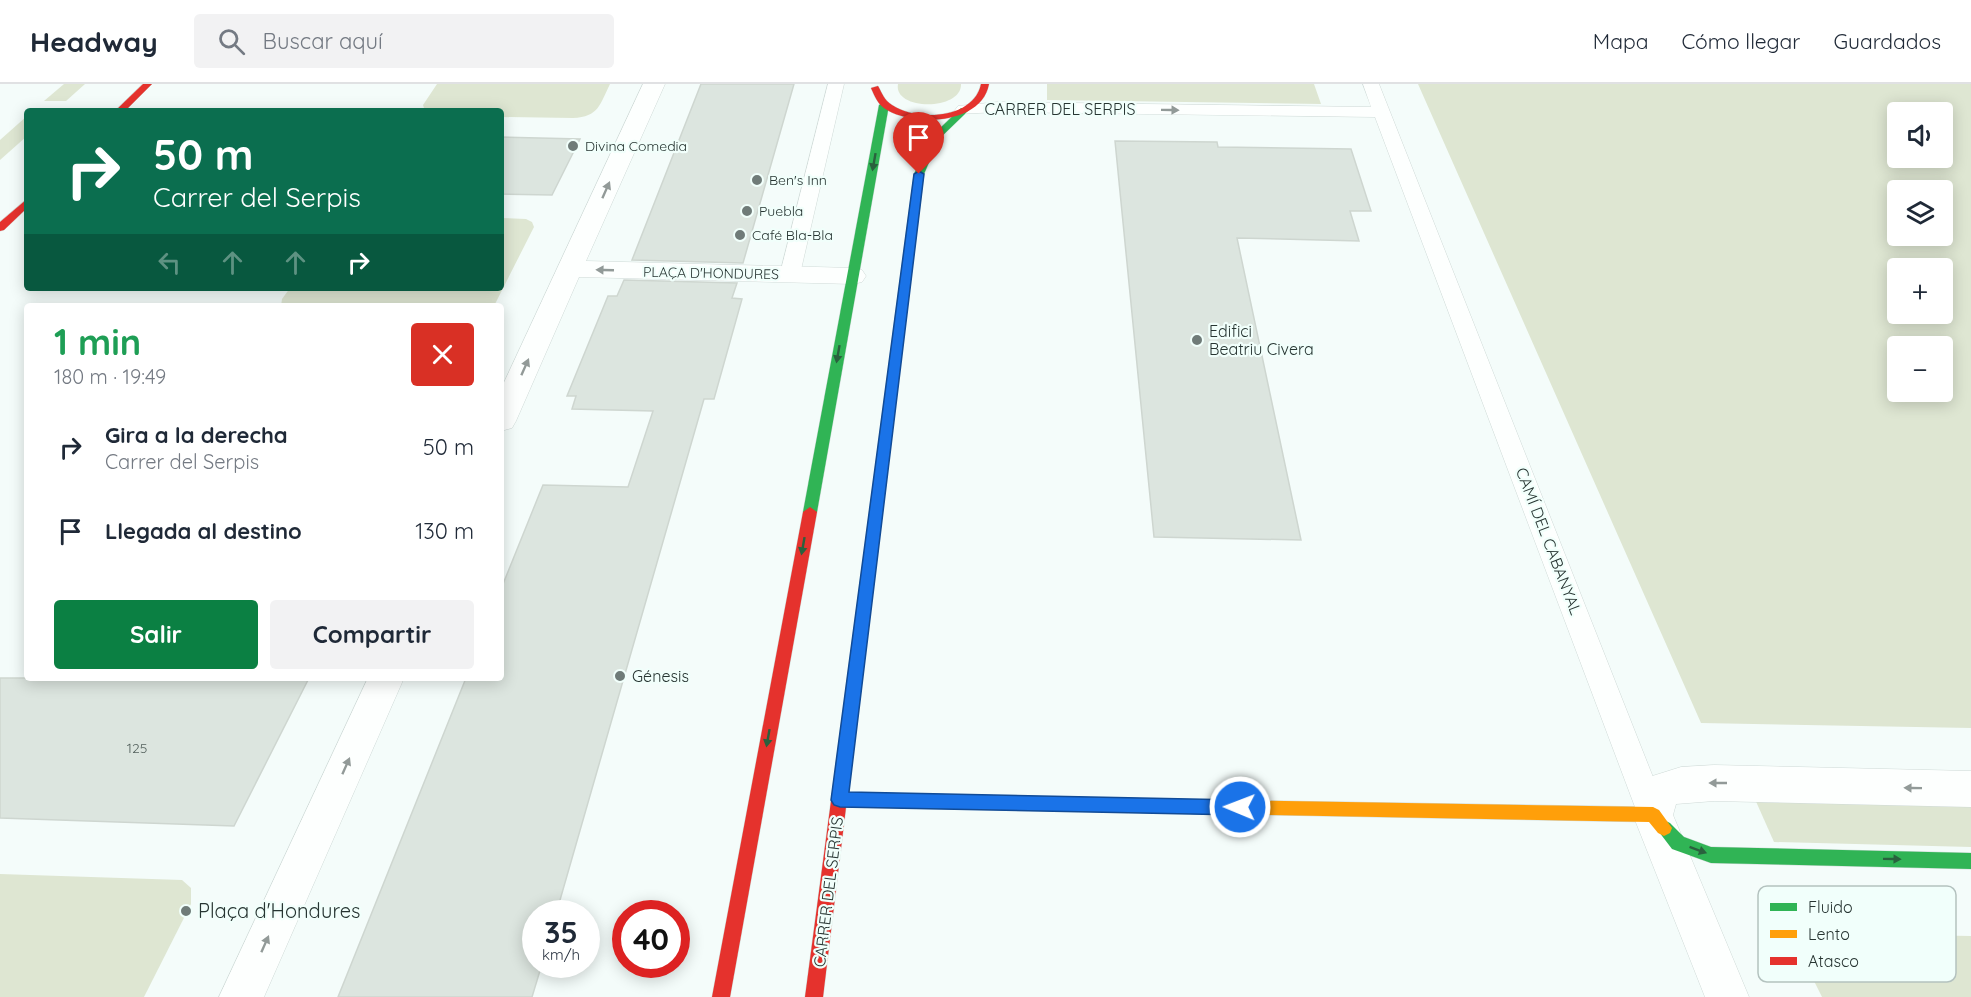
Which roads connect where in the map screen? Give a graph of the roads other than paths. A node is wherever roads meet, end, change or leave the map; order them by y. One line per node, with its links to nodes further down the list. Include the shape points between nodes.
1 (148, 84): 8 (street)
2 (654, 84): 13 (street, one-way to 2)
3 (836, 84): 14 (lane)
4 (877, 84): 7 (street, via 877,97)
5 (984, 84): 9 (street, via 984,95)
6 (1371, 84): 10 (lane, CAMÍ DEL CABANYAL)
7 (884, 105): 9 (street, via 921,116); 15 (street, one-way to 15)
8 (123, 108)
9 (964, 110): 10 (lane, CARRER DEL SERPIS, one-way to 10, via 998,107); 19 (street, CARRER DEL SERPIS, via 935,138 919,174)
10 (1382, 112): 20 (lane, CAMÍ DEL CABANYAL)
11 (24, 205): 12 (street)
12 (0, 228)
13 (570, 269): 14 (street, PLAÇA D'HONDURES, one-way to 13); 16 (street, one-way to 13)
14 (790, 274): 15 (street, PLAÇA D'HONDURES)
15 (853, 276): 23 (street, one-way to 23)
16 (504, 414)
17 (385, 681): 22 (street, one-way to 17)
18 (1971, 789): 20 (street, one-way to 20, via 1681,785 1660,791)
19 (840, 800): 20 (street); 24 (street, CARRER DEL SERPIS)
20 (1653, 815): 21 (street, one-way to 21, via 1678,843 1711,855); 25 (street, CAMÍ DEL CABANYAL)
21 (1971, 861)
22 (241, 997)
23 (721, 997)
24 (814, 997)
25 (1727, 997)

